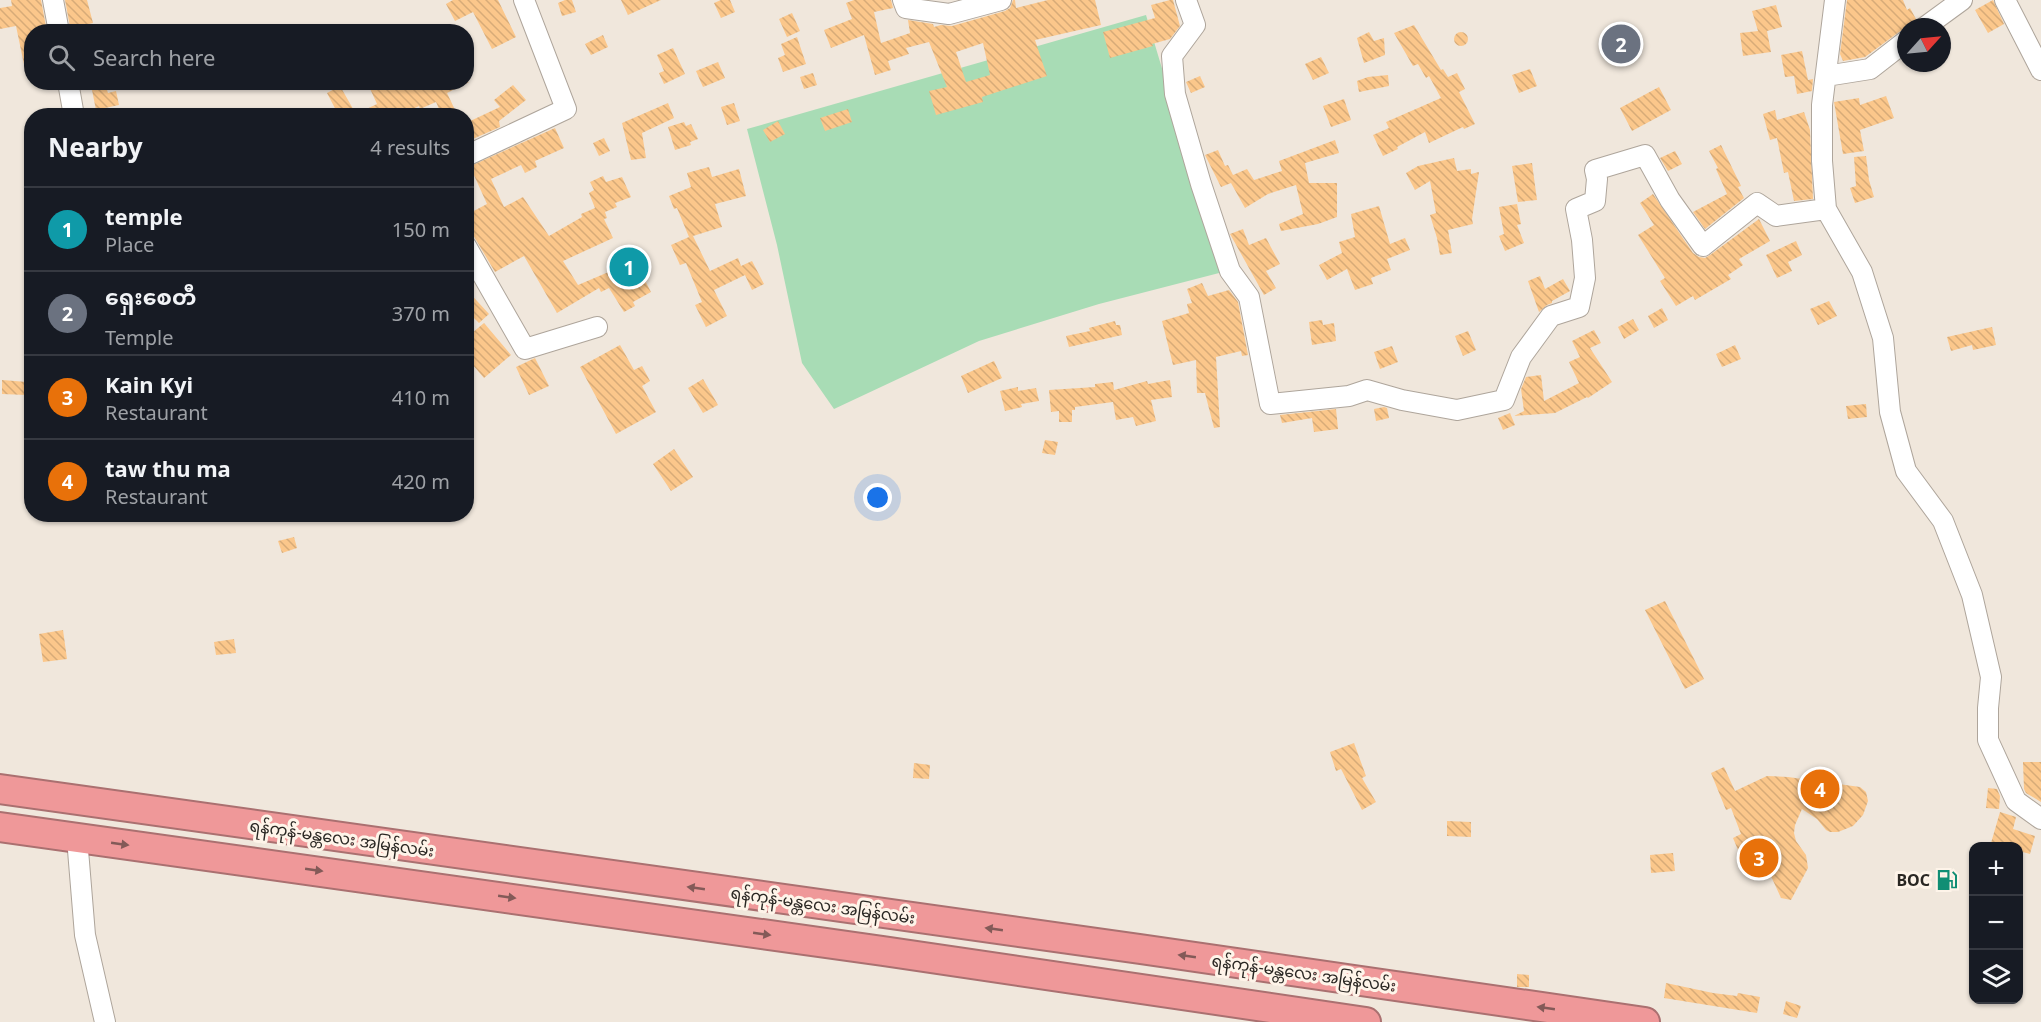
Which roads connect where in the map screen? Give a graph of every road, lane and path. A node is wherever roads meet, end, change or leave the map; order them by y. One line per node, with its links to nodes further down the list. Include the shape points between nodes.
1 (53, 0): 10 (street)
2 (525, 0): 16 (street, via 566,109)
3 (903, 0): 4 (street, via 906,8 949,15)
4 (1001, 0)
5 (1186, 0): 17 (street, via 1196,26 1172,56 1175,94 1230,271 1249,297 1270,404 1349,396 1366,390 1457,410 1504,400 1521,357 1551,316 1580,306 1584,278 1576,209 1595,201 1594,170 1645,156 1703,246 1757,203 1776,216)
6 (1835, 0): 13 (street)
7 (1962, 0): 9 (street)
8 (2005, 0): 12 (street)
9 (1937, 18)
10 (57, 24)
11 (1897, 48): 13 (street, via 1870,69)
12 (2041, 70)
13 (1826, 76): 17 (street, via 1822,161)
14 (69, 90): 15 (street)
15 (73, 108)
16 (474, 152)
17 (1826, 209): 21 (street, via 1862,272 1883,338 1890,412 1906,471 1943,521 1972,595 1991,677 1988,740 2016,801)
18 (474, 260): 19 (street, via 525,349)
19 (597, 327)
20 (0, 789): 26 (highway, ရန်ကုန်-မန္တလေး အမြန်လမ်း, one-way to 20)
21 (2041, 819)
22 (0, 827): 23 (highway)
23 (76, 838): 24 (street, via 86,935); 25 (highway, one-way to 25)
24 (105, 1022)
25 (1366, 1022)
26 (1646, 1022)

